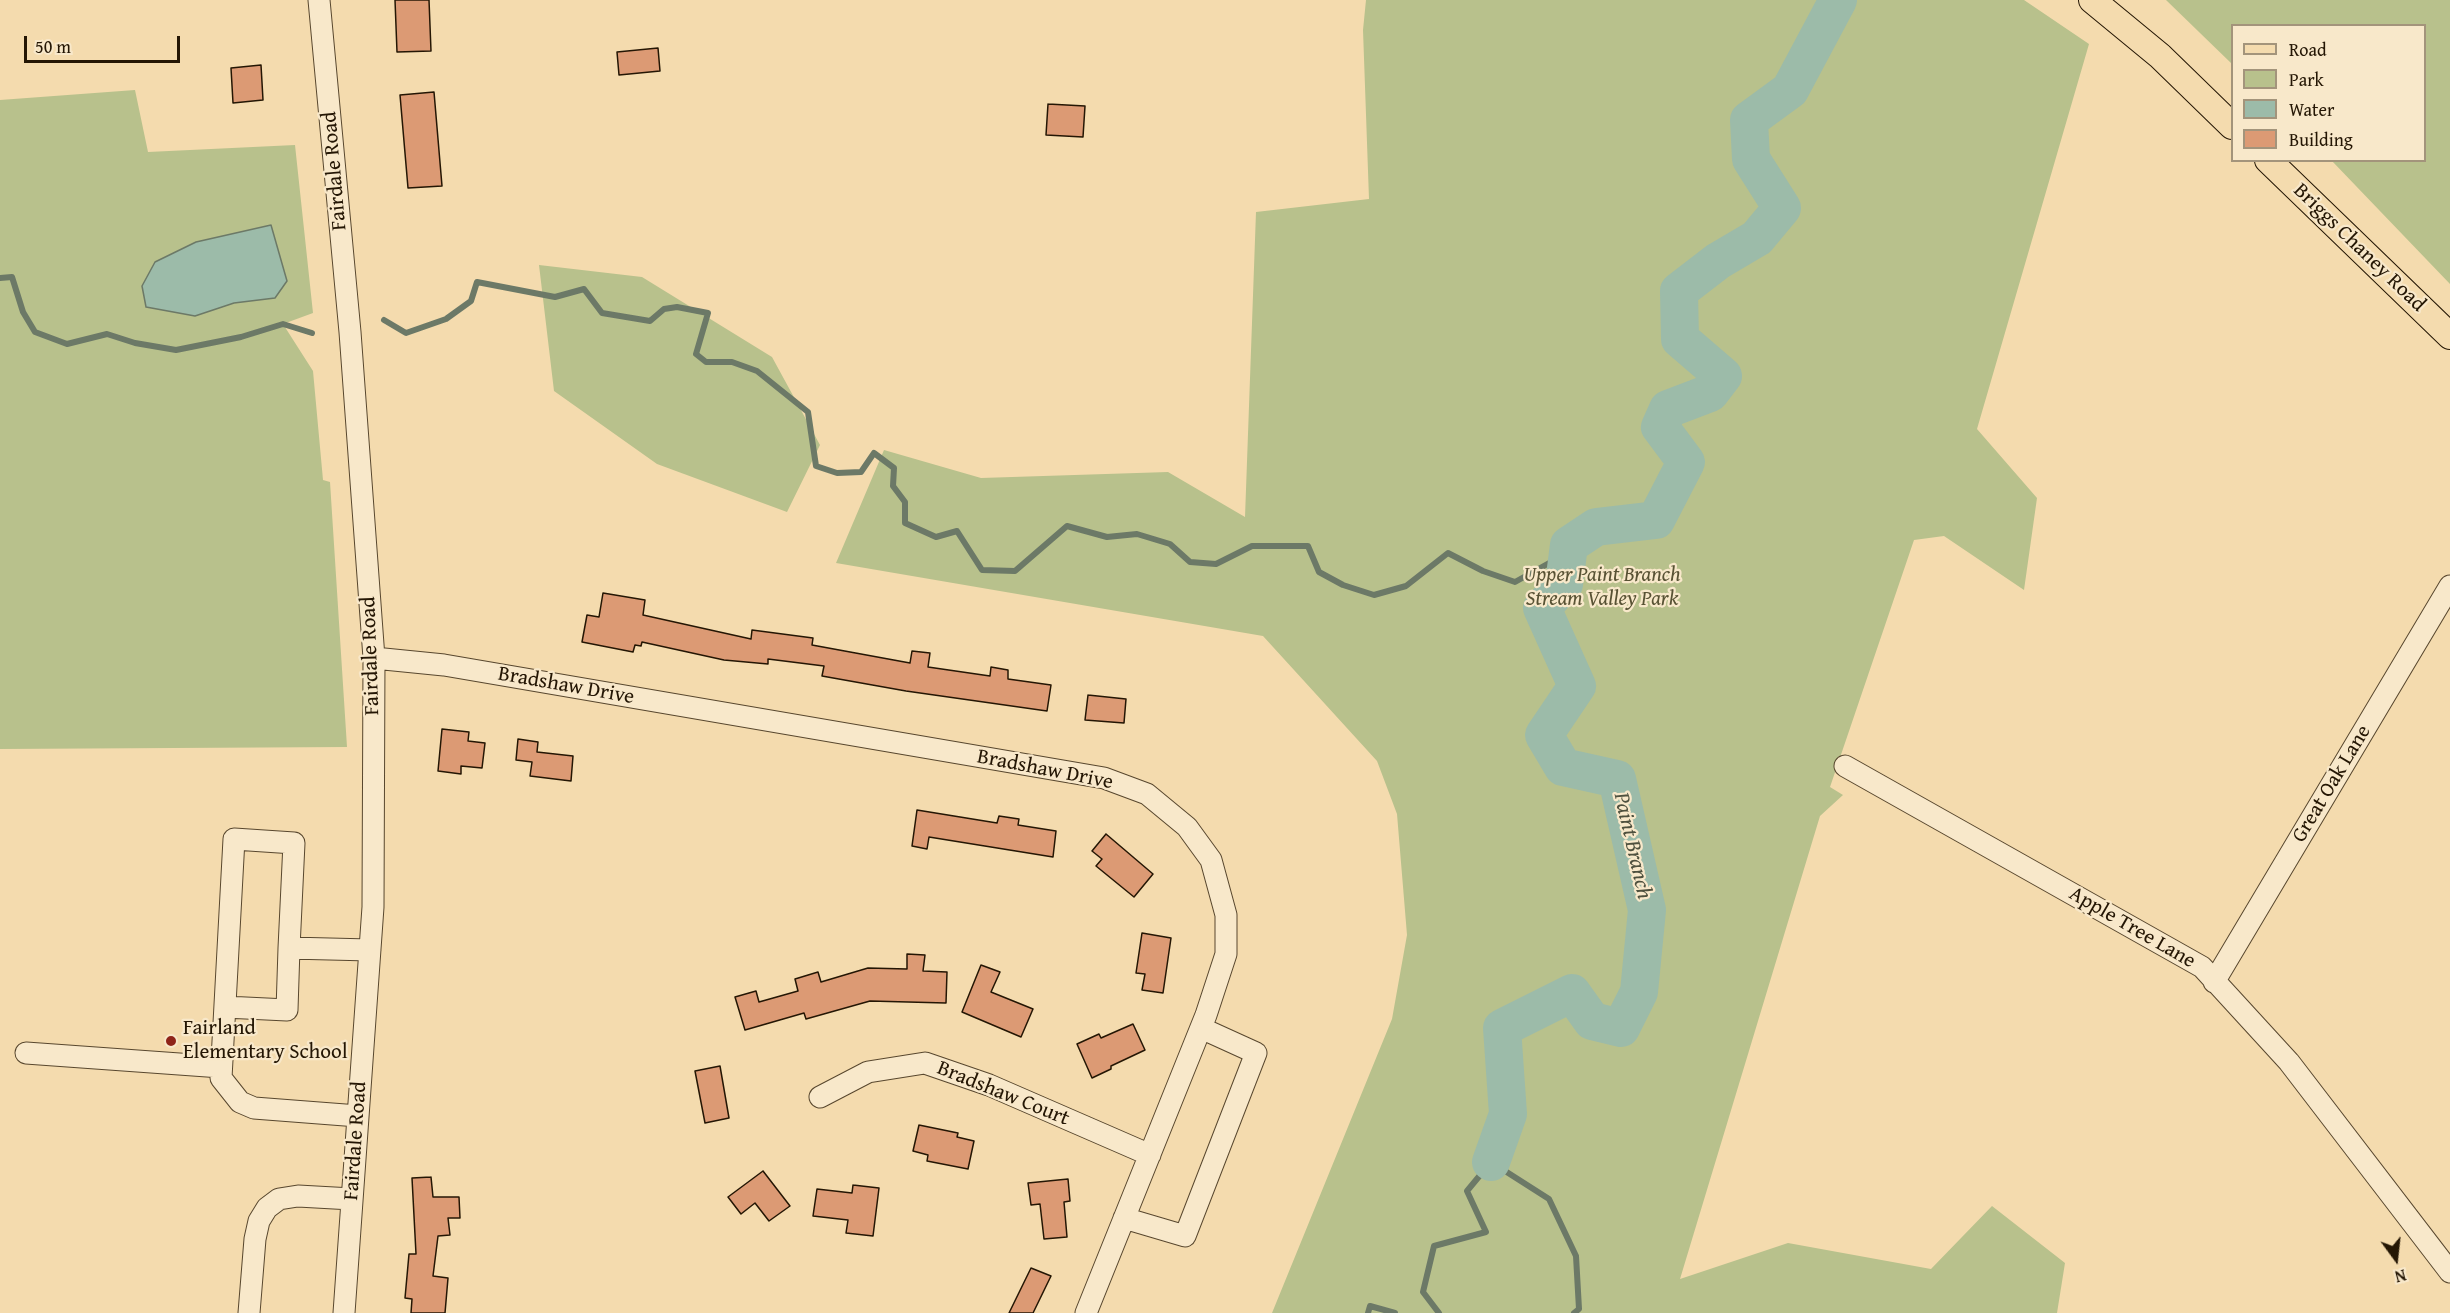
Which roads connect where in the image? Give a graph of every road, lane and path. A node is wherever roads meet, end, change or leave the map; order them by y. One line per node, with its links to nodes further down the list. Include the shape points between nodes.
1 (319, 0): 7 (street, Fairdale Road, via 350,332)
2 (2092, 0): 3 (main road, via 2160,56)
3 (2231, 125)
4 (2270, 162): 5 (main road, Briggs Chaney Road)
5 (2450, 336)
6 (2450, 585): 11 (street, Great Oak Lane)
7 (374, 658): 10 (street, Fairdale Road); 13 (street, Bradshaw Drive, via 444,665 1104,778 1147,794 1187,826 1211,860 1226,915 1226,954)
8 (1845, 766): 11 (street, Apple Tree Lane, via 2202,967)
9 (290, 948): 10 (street); 12 (street, via 286,1010); 12 (street, via 294,843 234,840)
10 (370, 950): 17 (street, Fairdale Road)
11 (2214, 982): 21 (street, Apple Tree Lane, via 2289,1062)
12 (225, 1007): 15 (street)
13 (1201, 1028): 18 (street, Bradshaw Drive); 20 (street, via 1256,1053 1185,1236)
14 (26, 1053): 15 (street)
15 (221, 1067): 17 (street, via 221,1078 240,1102 254,1108)
16 (820, 1097): 18 (street, Bradshaw Court, via 868,1072 926,1064 989,1085)
17 (358, 1116): 19 (street, Fairdale Road)
18 (1150, 1155): 20 (street, Bradshaw Drive)
19 (352, 1199): 22 (street, via 298,1196 279,1199 267,1208 255,1239); 23 (street, Fairdale Road)
20 (1124, 1218): 24 (street, Bradshaw Drive)
21 (2450, 1272)
22 (249, 1313)
23 (344, 1313)
24 (1086, 1313)

